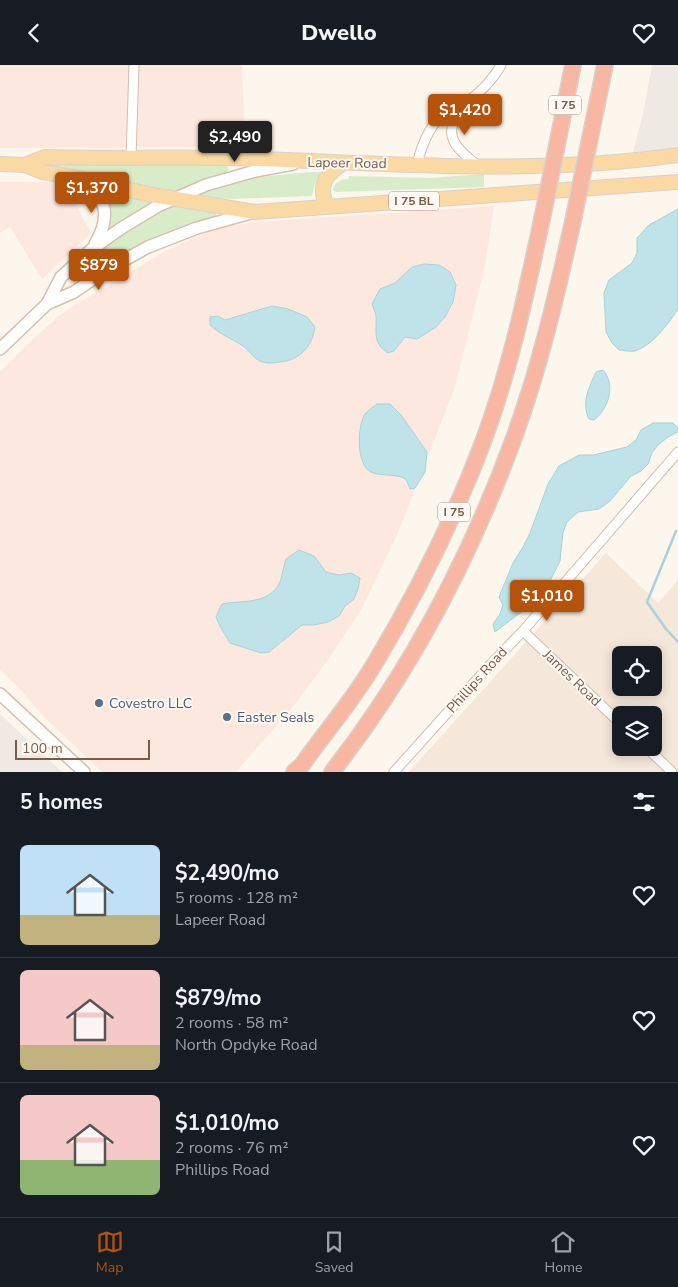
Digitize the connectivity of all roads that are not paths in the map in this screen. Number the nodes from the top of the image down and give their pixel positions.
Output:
1 (134, 65) edge
2 (501, 65) edge
3 (573, 65) edge
4 (605, 65) edge
5 (465, 103) junction
6 (678, 155) edge
7 (131, 158) junction
8 (307, 162) junction
9 (344, 163) junction
10 (0, 164) edge
11 (417, 164) junction
12 (25, 165) junction
13 (478, 166) junction
14 (84, 179) junction
15 (678, 182) edge
16 (174, 199) junction
17 (327, 206) junction
18 (255, 211) junction
19 (92, 249) junction
20 (47, 304) junction
21 (0, 349) edge
22 (678, 452) edge
23 (523, 631) junction
24 (0, 694) edge
25 (612, 715) edge
26 (655, 756) edge
27 (84, 772) edge
28 (294, 772) edge
29 (332, 772) edge
30 (394, 772) edge
31 (672, 772) edge

1 - 7 street
2 - 5 street
3 - 28 highway, I 75, bridge
4 - 29 highway, I 75, bridge
5 - 11 street
5 - 13 street
6 - 13 main road, Lapeer Road / I 75 BL
7 - 8 main road, Lapeer Road / I 75 BL
7 - 12 main road, Lapeer Road / I 75 BL
8 - 9 main road, Lapeer Road / I 75 BL
8 - 16 main road
9 - 11 main road, Lapeer Road / I 75 BL
9 - 17 main road
10 - 12 main road, Lapeer Road / I 75 BL
11 - 13 main road, Lapeer Road / I 75 BL
12 - 14 main road, Lapeer Road / I 75 BL
14 - 16 main road, Lapeer Road / I 75 BL
14 - 19 main road
15 - 17 main road, Lapeer Road / I 75 BL
16 - 18 main road, Lapeer Road / I 75 BL
16 - 19 main road
17 - 18 main road, Lapeer Road / I 75 BL
18 - 20 main road
19 - 20 main road
20 - 21 main road
22 - 23 street, Phillips Road
23 - 25 street, James Road
23 - 30 street, Phillips Road
24 - 27 main road
26 - 31 street

